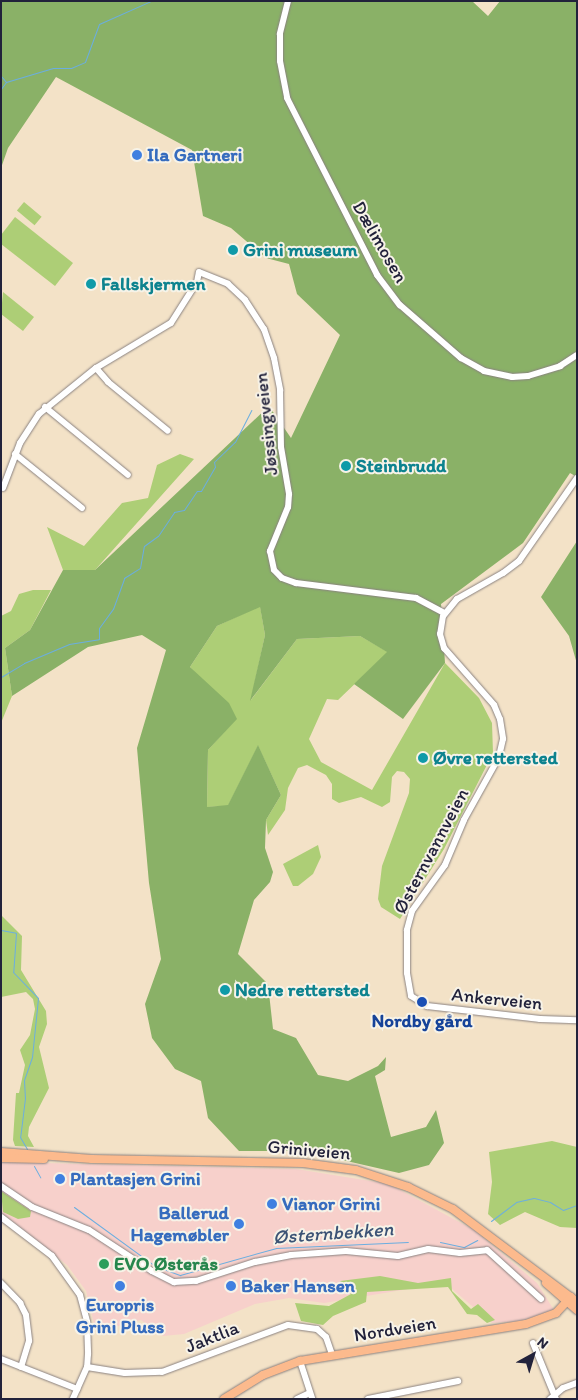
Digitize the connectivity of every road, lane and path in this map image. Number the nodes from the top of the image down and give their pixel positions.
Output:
1 (288, 1) edge
2 (577, 355) edge
3 (96, 368) junction
4 (45, 407) junction
5 (168, 431) dead end
6 (15, 454) junction
7 (128, 475) dead end
8 (577, 478) edge
9 (3, 488) dead end
10 (82, 508) dead end
11 (444, 613) junction
12 (416, 1000) joint
13 (577, 1020) edge
14 (1, 1152) edge
15 (1, 1158) edge
16 (76, 1158) junction
17 (1, 1186) edge
18 (1, 1217) edge
19 (1, 1283) edge
20 (541, 1299) dead end
21 (572, 1300) edge
22 (577, 1310) edge
23 (533, 1343) dead end
24 (332, 1354) junction
25 (1, 1359) edge
26 (300, 1361) junction
27 (21, 1367) junction
28 (87, 1367) junction
29 (458, 1381) dead end
30 (577, 1383) edge
31 (77, 1389) junction
32 (311, 1396) edge
33 (553, 1397) edge
34 (73, 1399) edge
35 (224, 1399) edge
36 (297, 1399) edge
37 (368, 1399) edge

1 - 2 street, Dælimosen
3 - 4 street, Jøssingveien
3 - 5 street
3 - 11 street, Jøssingveien
4 - 6 street, Jøssingveien
4 - 7 street
6 - 9 street, Jøssingveien
6 - 10 street
8 - 11 street
11 - 12 street, Østernvannveien
12 - 13 street, Ankerveien
14 - 16 main road, Griniveien
15 - 16 main road, Griniveien
16 - 21 main road, Griniveien
17 - 20 street
18 - 28 street
19 - 27 street
21 - 22 main road, Griniveien
21 - 24 main road, Nordveien
23 - 33 street
24 - 26 main road, Nordveien
24 - 28 street, Jaktlia
25 - 27 street
26 - 32 street
26 - 35 main road, Nordveien
27 - 31 street
28 - 31 street
29 - 37 street
30 - 33 street
31 - 34 street
32 - 36 street

